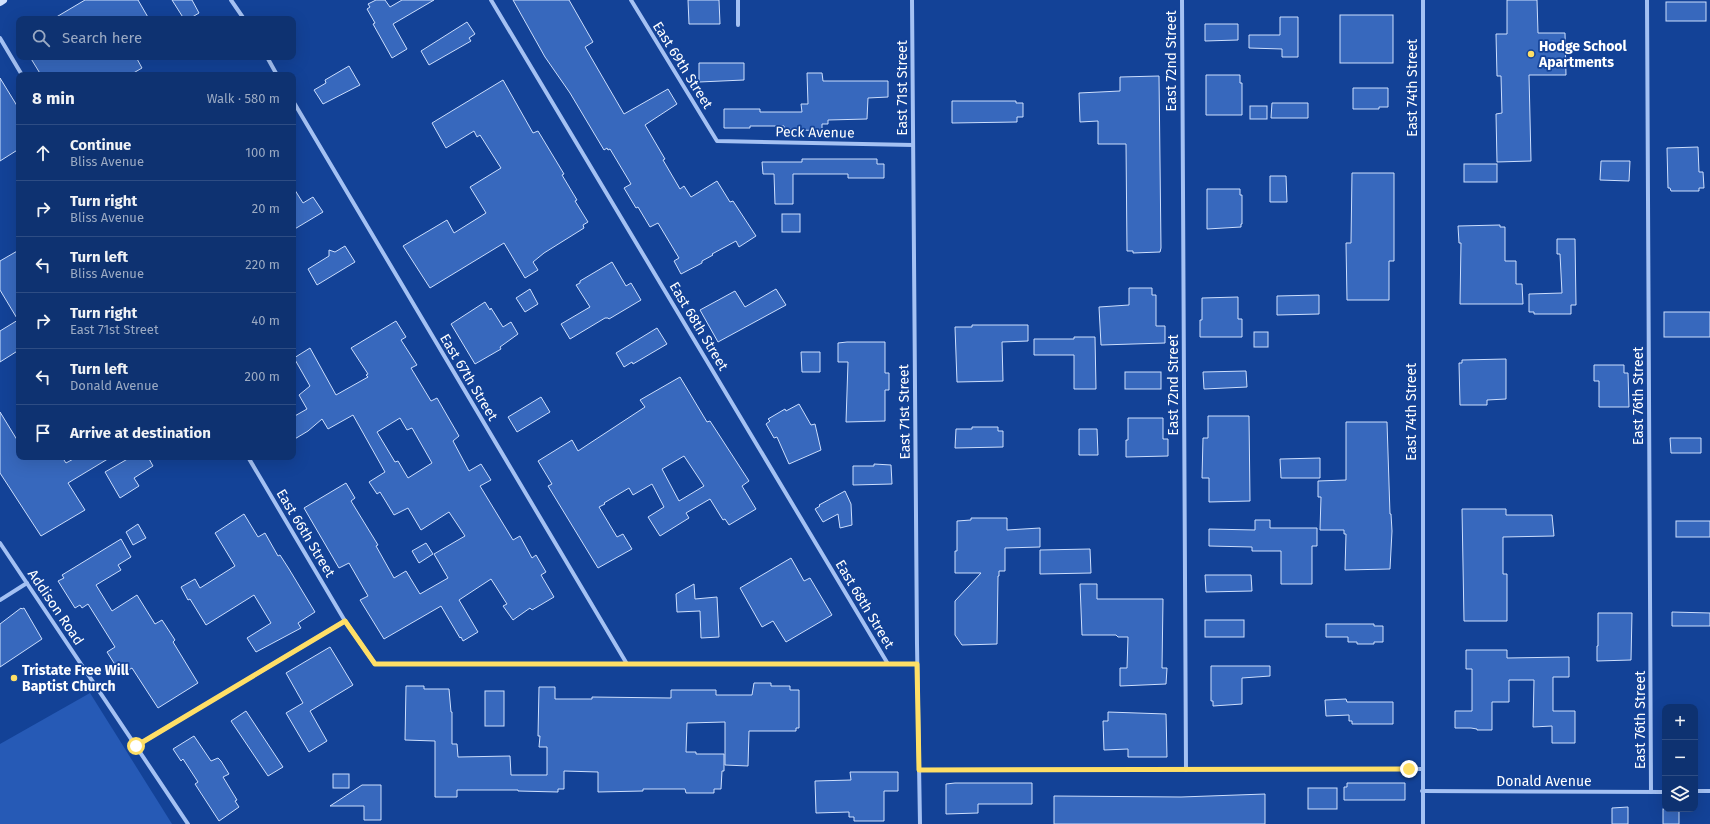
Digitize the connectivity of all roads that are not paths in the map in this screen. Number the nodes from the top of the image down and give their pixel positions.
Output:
1 (4, 0) edge
2 (231, 0) edge
3 (491, 0) edge
4 (630, 0) edge
5 (738, 0) edge
6 (912, 0) edge
7 (1182, 0) edge
8 (1423, 0) edge
9 (1647, 0) edge
10 (0, 2) edge
11 (242, 16) edge
12 (738, 24) dead end
13 (0, 38) edge
14 (269, 60) edge
15 (20, 72) edge
16 (275, 72) edge
17 (296, 106) edge
18 (717, 141) joint
19 (913, 145) junction
20 (250, 460) edge
21 (0, 543) edge
22 (27, 583) junction
23 (0, 600) edge
24 (345, 621) junction
25 (627, 664) junction
26 (888, 664) junction
27 (917, 664) junction
28 (136, 746) junction
29 (1422, 769) junction
30 (919, 770) junction
31 (1186, 770) junction
32 (1422, 791) junction
33 (1698, 791) edge
34 (1710, 791) edge
35 (1651, 792) junction
36 (1662, 792) edge
37 (188, 824) edge
38 (920, 824) edge
39 (1423, 824) edge

1 - 10 main road
2 - 11 street
3 - 26 street, East 68th Street
4 - 18 street, East 69th Street
5 - 12 street
6 - 19 street, East 71st Street
7 - 31 street, East 72nd Street
8 - 29 street, East 74th Street
9 - 35 street, East 76th Street
13 - 15 street
14 - 16 street
17 - 25 street, East 67th Street
18 - 19 street, Peck Avenue
19 - 27 street, East 71st Street
20 - 24 street, East 66th Street
21 - 22 street, Addison Road
22 - 23 street
22 - 28 street, Addison Road
24 - 25 street, East 66th Street
24 - 28 street
25 - 26 street
26 - 27 street
27 - 30 street, East 71st Street
28 - 37 street, Addison Road
29 - 31 street
29 - 32 street, East 74th Street
30 - 31 street
30 - 38 street, East 71st Street
32 - 35 street, Donald Avenue
32 - 39 street, East 74th Street
33 - 34 street
35 - 36 street, Donald Avenue

